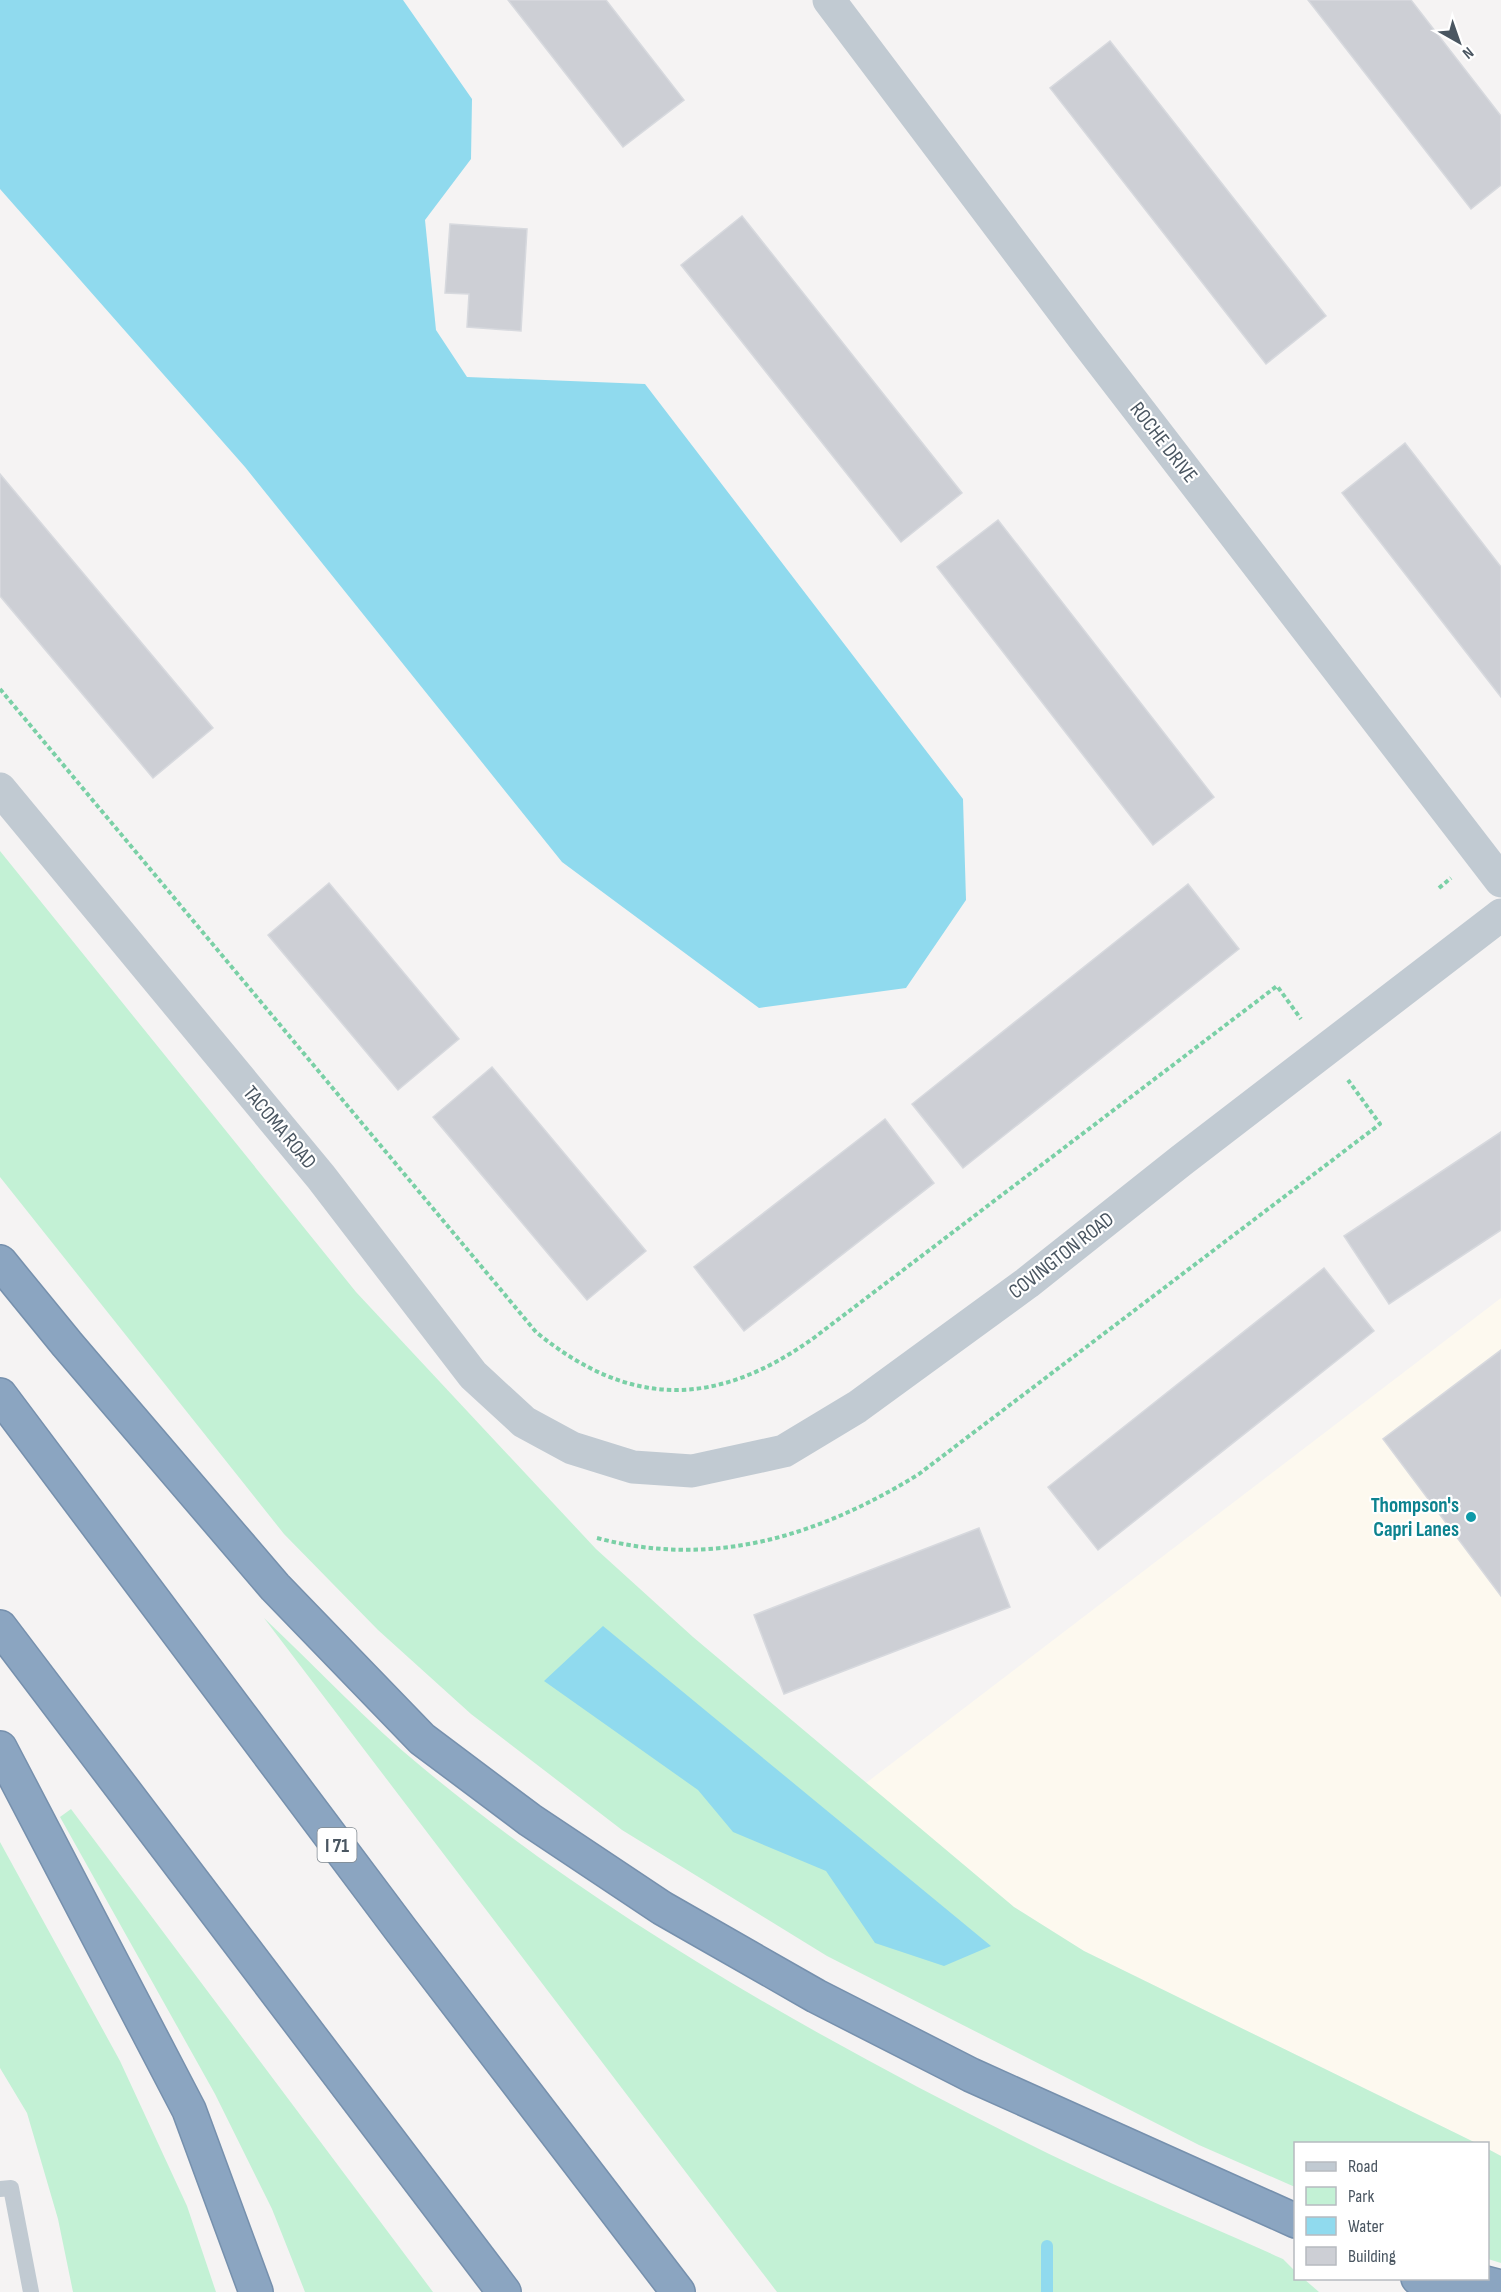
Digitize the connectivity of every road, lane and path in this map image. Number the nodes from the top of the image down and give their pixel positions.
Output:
1 (829, 0) edge
2 (0, 689) edge
3 (0, 789) edge
4 (1501, 881) edge
5 (1501, 915) edge
6 (1303, 1022) dead end
7 (1356, 1072) dead end
8 (0, 1262) edge
9 (0, 1395) edge
10 (572, 1448) joint
11 (597, 1538) dead end
12 (0, 1627) edge
13 (0, 1748) edge
14 (0, 2189) edge
15 (1294, 2220) edge
16 (1422, 2280) edge
17 (1474, 2280) edge
18 (1501, 2287) edge
19 (31, 2292) edge
20 (256, 2292) edge
21 (504, 2292) edge
22 (678, 2292) edge
23 (1445, 2292) edge

1 - 4 street, ROCHE DRIVE
2 - 6 path
3 - 10 street, TACOMA ROAD
5 - 10 street, COVINGTON ROAD
7 - 11 path
8 - 15 highway
9 - 22 highway, I 71
12 - 21 highway
13 - 20 highway
14 - 19 lane
16 - 23 highway
17 - 18 highway

